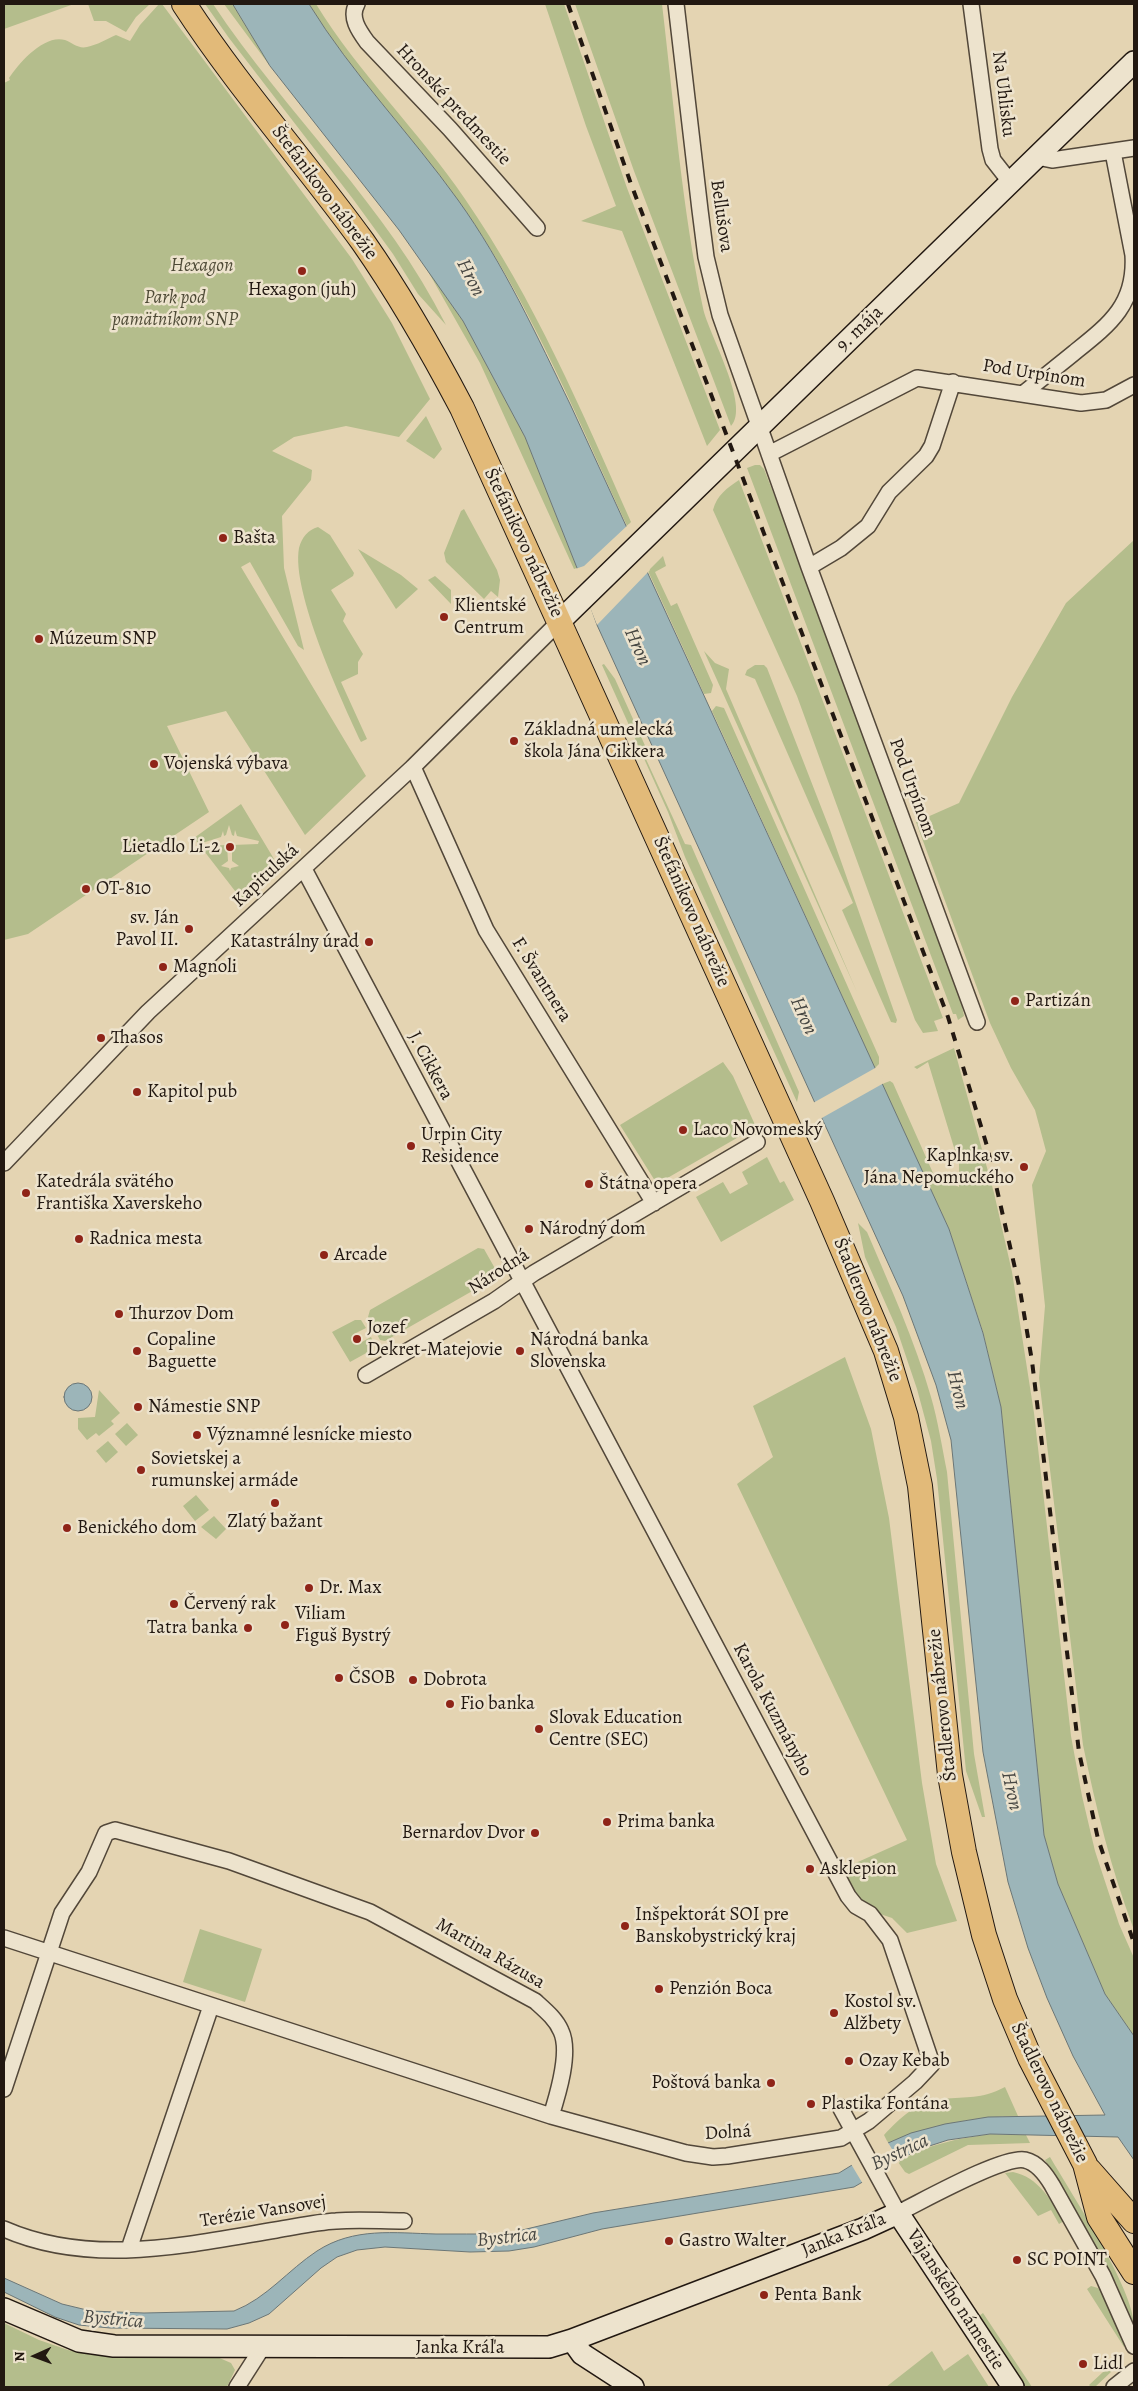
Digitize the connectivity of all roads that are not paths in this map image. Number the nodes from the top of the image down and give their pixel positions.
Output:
1 (184, 4) edge
2 (357, 4) edge
3 (676, 4) edge
4 (971, 4) edge
5 (1134, 62) edge
6 (1134, 148) edge
7 (1113, 152) junction
8 (1037, 157) junction
9 (1011, 183) junction
10 (537, 228) dead end
11 (953, 382) junction
12 (1134, 386) edge
13 (1024, 393) junction
14 (758, 426) junction
15 (769, 454) junction
16 (809, 568) junction
17 (559, 622) junction
18 (413, 767) junction
19 (304, 869) junction
20 (978, 1022) dead end
21 (788, 1127) joint
22 (758, 1142) dead end
23 (4, 1163) edge
24 (654, 1203) junction
25 (521, 1282) junction
26 (366, 1375) dead end
27 (4, 1938) edge
28 (49, 1953) junction
29 (211, 2006) junction
30 (4, 2089) edge
31 (840, 2107) dead end
32 (551, 2116) junction
33 (853, 2131) junction
34 (1085, 2164) junction
35 (898, 2213) junction
36 (1134, 2220) edge
37 (404, 2221) dead end
38 (4, 2229) edge
39 (129, 2249) junction
40 (1134, 2272) edge
41 (4, 2309) edge
42 (572, 2340) junction
43 (1134, 2346) edge
44 (262, 2348) junction
45 (1134, 2371) edge
46 (237, 2387) edge
47 (633, 2387) edge
48 (1013, 2387) edge
49 (1114, 2387) edge

1 - 17 main road, Štefánikovo nábrežie
2 - 10 street, Hronské predmestie
3 - 14 street, Bellušova
4 - 9 street, Na Uhlisku
5 - 8 street, 9. mája
6 - 7 street
7 - 8 street
7 - 13 street
8 - 9 street, 9. mája
9 - 14 street, 9. mája
11 - 13 street, Pod Urpínom
11 - 15 street, Pod Urpínom
11 - 16 street, Pod Urpínom
12 - 13 street, Pod Urpínom
14 - 15 street, Pod Urpínom
14 - 17 street, 9. mája
15 - 16 street, Pod Urpínom
16 - 20 street, Pod Urpínom
17 - 18 street, Kapitulská
17 - 21 main road, Štefánikovo nábrežie
18 - 19 street, Kapitulská
18 - 24 street, F. Švantnera
19 - 23 street, Kapitulská
19 - 25 street, J. Cikkera
21 - 34 main road, Štadlerovo nábrežie
22 - 24 street, Národná
24 - 25 street, Národná
25 - 26 street, Národná
25 - 33 street, Karola Kuzmányho
27 - 28 street
28 - 29 street
28 - 30 street, Martina Rázusa
28 - 32 street, Martina Rázusa
29 - 32 street
29 - 39 street
31 - 33 street
32 - 33 street, Dolná
33 - 35 street, Vajanského námestie
34 - 36 main road
34 - 40 main road, Štadlerovo nábrežie
35 - 42 street, Janka Kráľa
35 - 43 street, Vajanského námestie
35 - 48 street, Vajanského námestie
37 - 39 street, Terézie Vansovej
38 - 39 street, Terézie Vansovej
41 - 44 street, Janka Kráľa
42 - 44 street, Janka Kráľa
42 - 47 street
44 - 46 street
45 - 49 street

